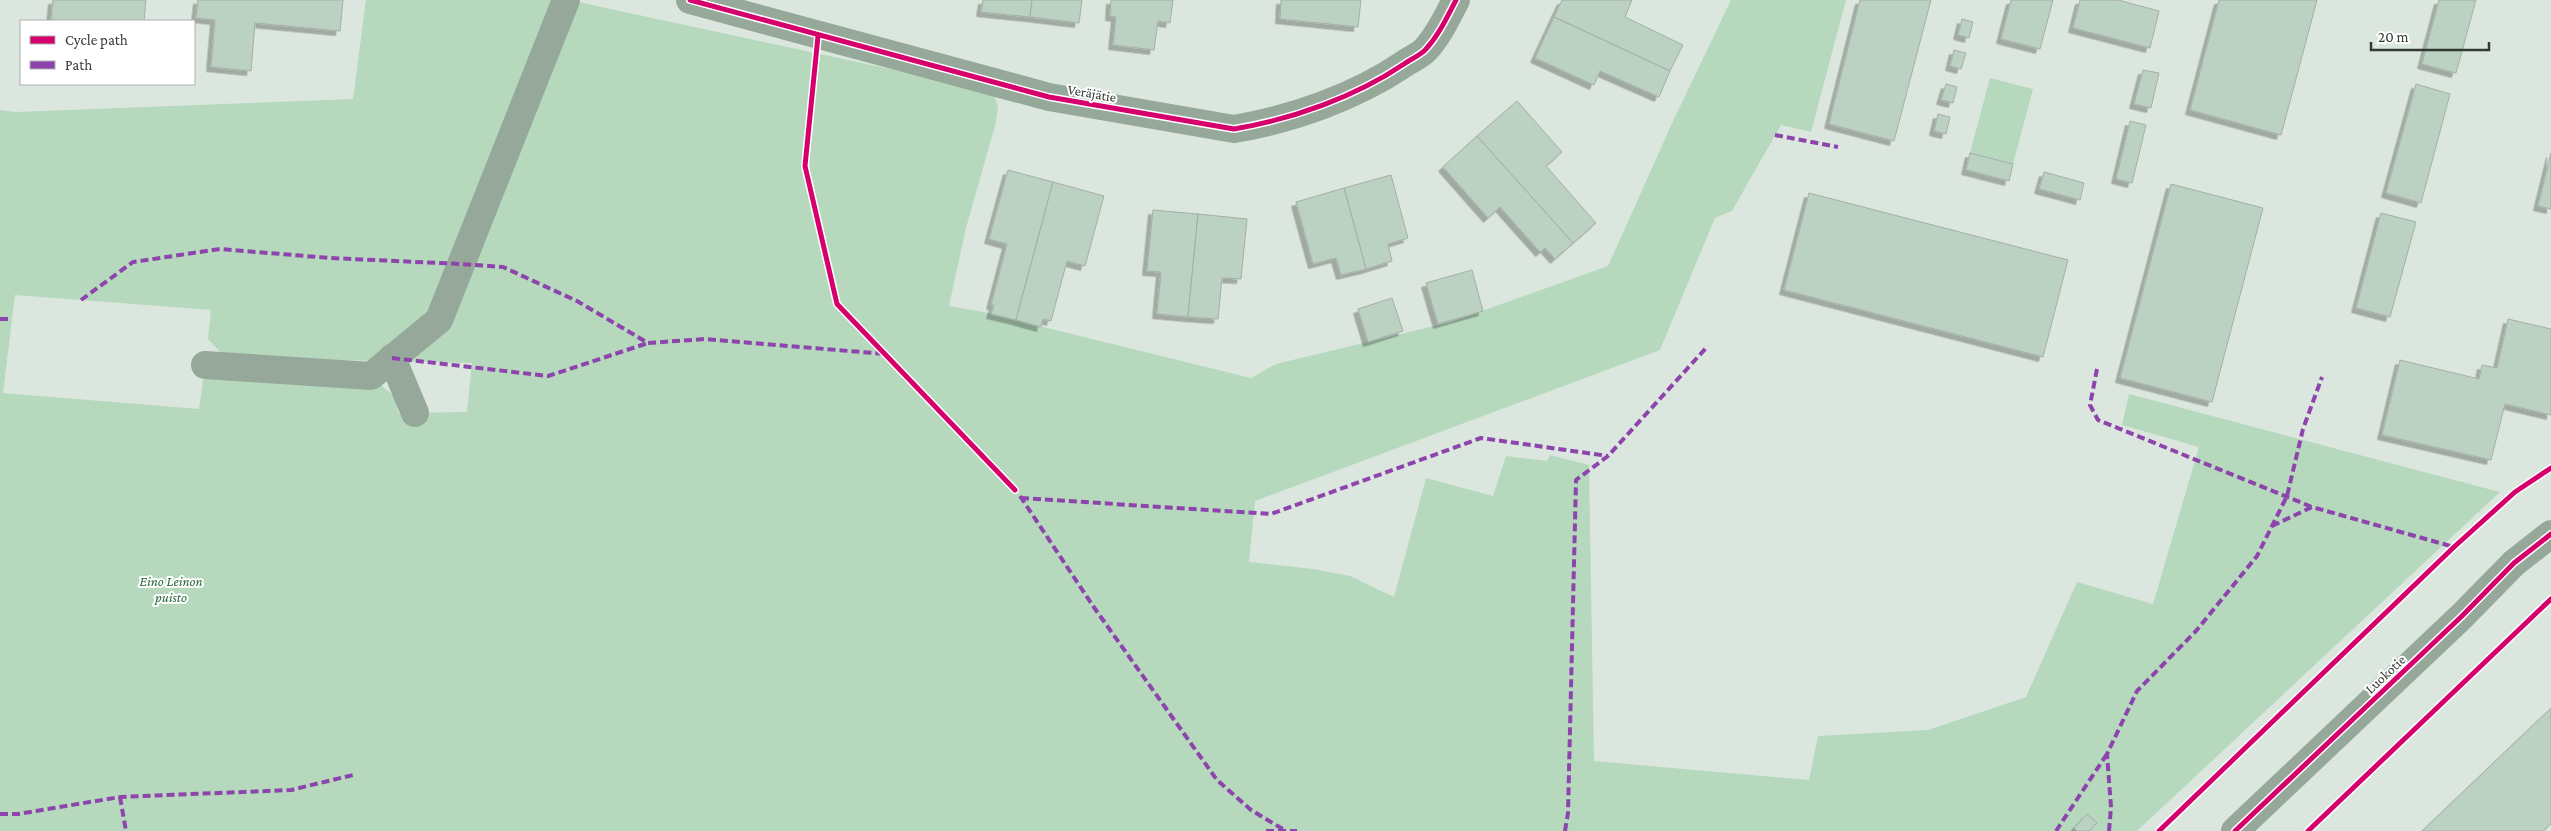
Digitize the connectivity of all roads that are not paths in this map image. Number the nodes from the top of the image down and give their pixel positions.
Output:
1 (566, 0) edge
2 (690, 0) edge
3 (1456, 0) edge
4 (392, 358) junction
5 (205, 366) dead end
6 (415, 413) dead end
7 (2551, 534) edge
8 (2235, 831) edge

1 - 4 street
2 - 3 street, Veräjätie
4 - 5 street
4 - 6 street
7 - 8 street, Luokotie

